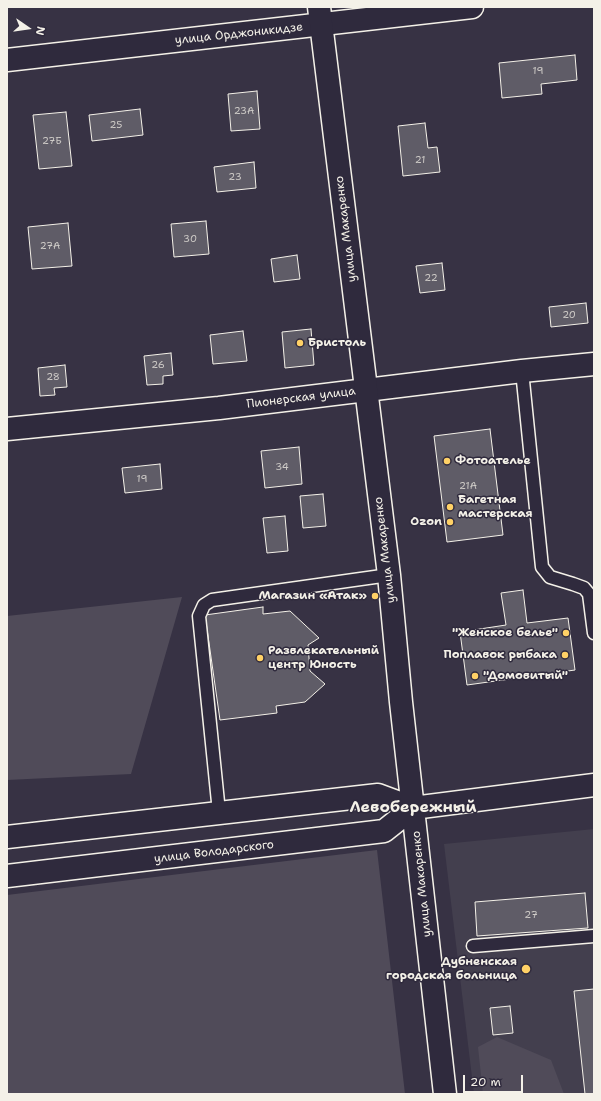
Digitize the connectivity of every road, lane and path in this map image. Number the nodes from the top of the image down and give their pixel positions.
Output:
1 (472, 7) edge
2 (320, 16) edge
3 (7, 60) edge
4 (594, 364) edge
5 (522, 371) junction
6 (366, 390) junction
7 (7, 429) edge
8 (389, 576) junction
9 (594, 633) edge
10 (594, 785) edge
11 (413, 808) junction
12 (219, 812) junction
13 (7, 837) edge
14 (7, 876) edge
15 (594, 936) edge
16 (473, 946) dead end
17 (445, 1094) edge

1 - 2 main road, улица Орджоникидзе
2 - 3 main road, улица Орджоникидзе
2 - 6 main road, улица Макаренко
4 - 5 main road, Пионерская улица
5 - 6 main road, Пионерская улица
5 - 9 lane
6 - 7 main road, Пионерская улица
6 - 8 main road, улица Макаренко
8 - 11 main road, улица Макаренко
8 - 12 lane
10 - 11 main road
11 - 12 main road
11 - 14 main road, улица Володарского
11 - 17 main road, улица Макаренко
12 - 13 main road
15 - 16 lane

